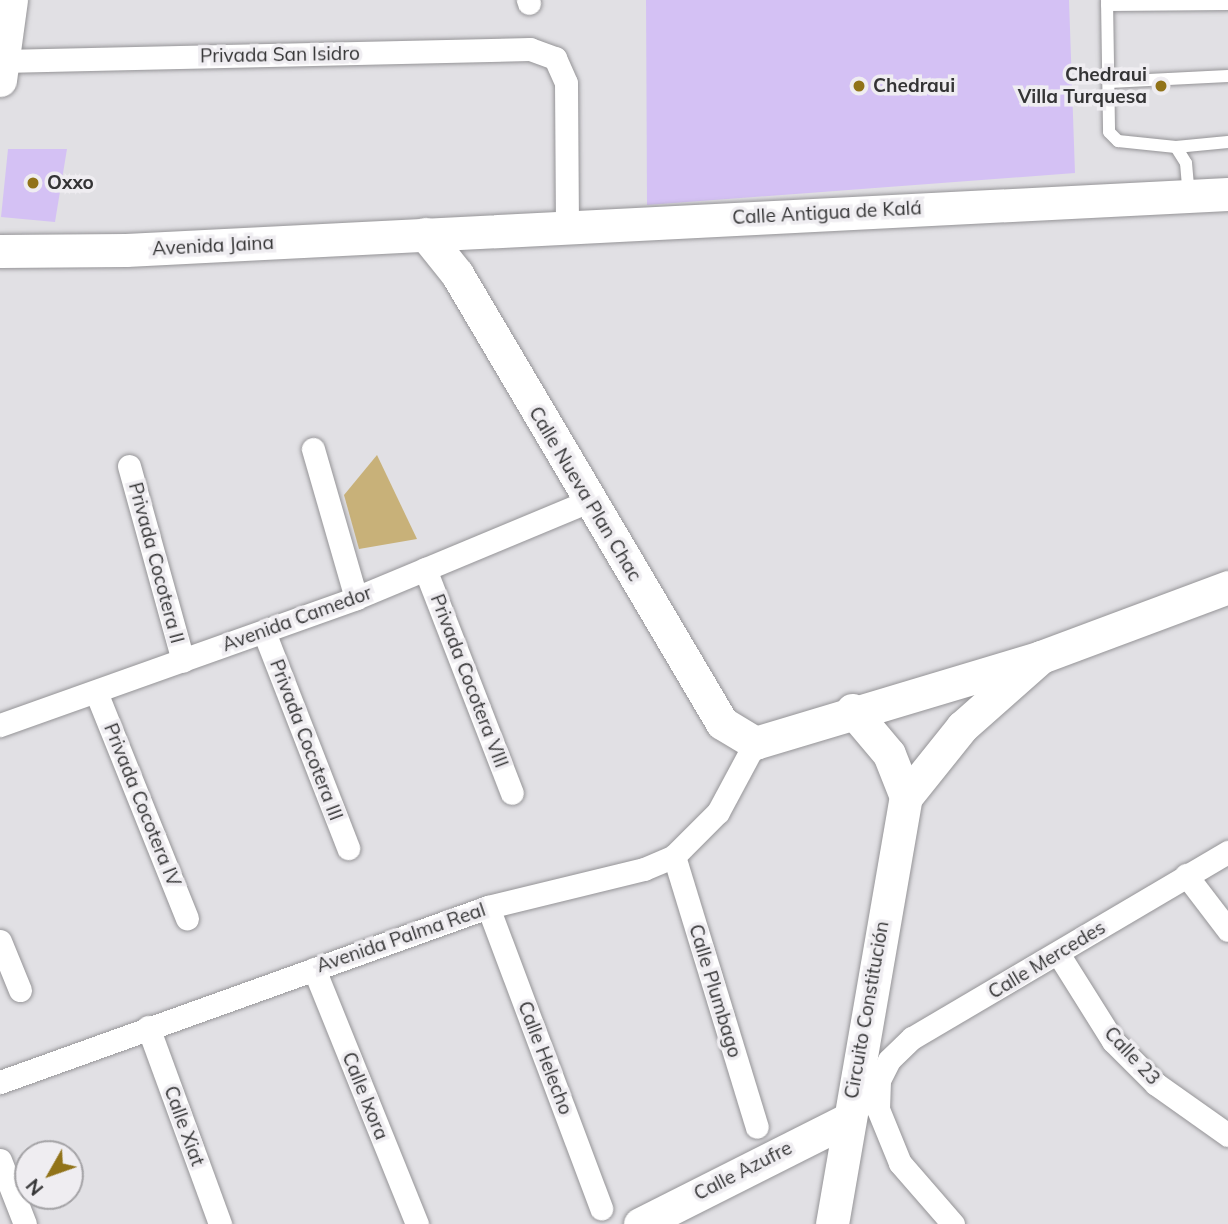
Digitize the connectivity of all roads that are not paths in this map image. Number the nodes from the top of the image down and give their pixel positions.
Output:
1 (11, 0) edge
2 (1107, 3) edge
3 (1228, 4) edge
4 (1, 71) edge
5 (1228, 76) edge
6 (1109, 82) junction
7 (1228, 142) edge
8 (1176, 147) junction
9 (1228, 194) edge
10 (1189, 196) junction
11 (567, 225) junction
12 (425, 234) junction
13 (0, 251) edge
14 (313, 449) dead end
15 (129, 466) dead end
16 (589, 501) junction
17 (425, 569) junction
18 (1228, 587) edge
19 (356, 598) junction
20 (264, 632) junction
21 (1041, 657) junction
22 (183, 661) junction
23 (96, 692) junction
24 (852, 710) junction
25 (0, 725) edge
26 (755, 743) junction
27 (512, 793) dead end
28 (906, 797) junction
29 (348, 848) dead end
30 (1228, 852) edge
31 (674, 856) junction
32 (1186, 875) junction
33 (488, 907) junction
34 (187, 918) dead end
35 (1228, 930) edge
36 (0, 941) edge
37 (1059, 955) junction
38 (314, 969) junction
39 (20, 990) dead end
40 (148, 1027) junction
41 (0, 1083) edge
42 (847, 1120) junction
43 (757, 1127) dead end
44 (1228, 1135) edge
45 (0, 1160) edge
46 (601, 1208) dead end
47 (25, 1224) edge
48 (220, 1224) edge
49 (417, 1224) edge
50 (640, 1224) edge
51 (832, 1224) edge
52 (953, 1224) edge

1 - 4 main road
2 - 3 lane
2 - 6 lane
4 - 11 street, Privada San Isidro
5 - 6 lane
6 - 8 lane
7 - 8 lane
8 - 10 lane
9 - 10 main road, Calle Antigua de Kalá
10 - 11 main road, Calle Antigua de Kalá
11 - 12 main road, Calle Antigua de Kalá
12 - 13 main road, Avenida Jaina
12 - 16 main road, Calle Nueva Plan Chac
14 - 19 street
15 - 22 street, Privada Cocotera II
16 - 17 street, Avenida Camedor
16 - 26 main road, Calle Nueva Plan Chac
17 - 19 street, Avenida Camedor
17 - 27 street, Privada Cocotera VIII
18 - 21 main road, Circuito Constitución
19 - 20 street, Avenida Camedor
20 - 22 street, Avenida Camedor
20 - 29 street, Privada Cocotera III
21 - 24 main road, Circuito Constitución
21 - 28 main road, Circuito Constitución
22 - 23 street, Avenida Camedor
23 - 25 street, Avenida Camedor
23 - 34 street, Privada Cocotera IV
24 - 26 main road, Circuito Constitución
24 - 28 main road
26 - 31 street, Avenida Palma Real
28 - 42 main road, Circuito Constitución
30 - 32 street, Calle Mercedes
31 - 33 street, Avenida Palma Real
31 - 43 street, Calle Plumbago
32 - 35 street
32 - 37 street, Calle Mercedes
33 - 38 street, Avenida Palma Real
33 - 46 street, Calle Helecho
36 - 39 street
37 - 44 street, Calle 23
37 - 52 street, Calle Mercedes
38 - 40 street, Avenida Palma Real
38 - 49 street, Calle Ixora
40 - 41 street, Avenida Palma Real
40 - 48 street, Calle Xiat
42 - 50 main road, Calle Azufre
42 - 51 main road, Circuito Constitución
45 - 47 street

